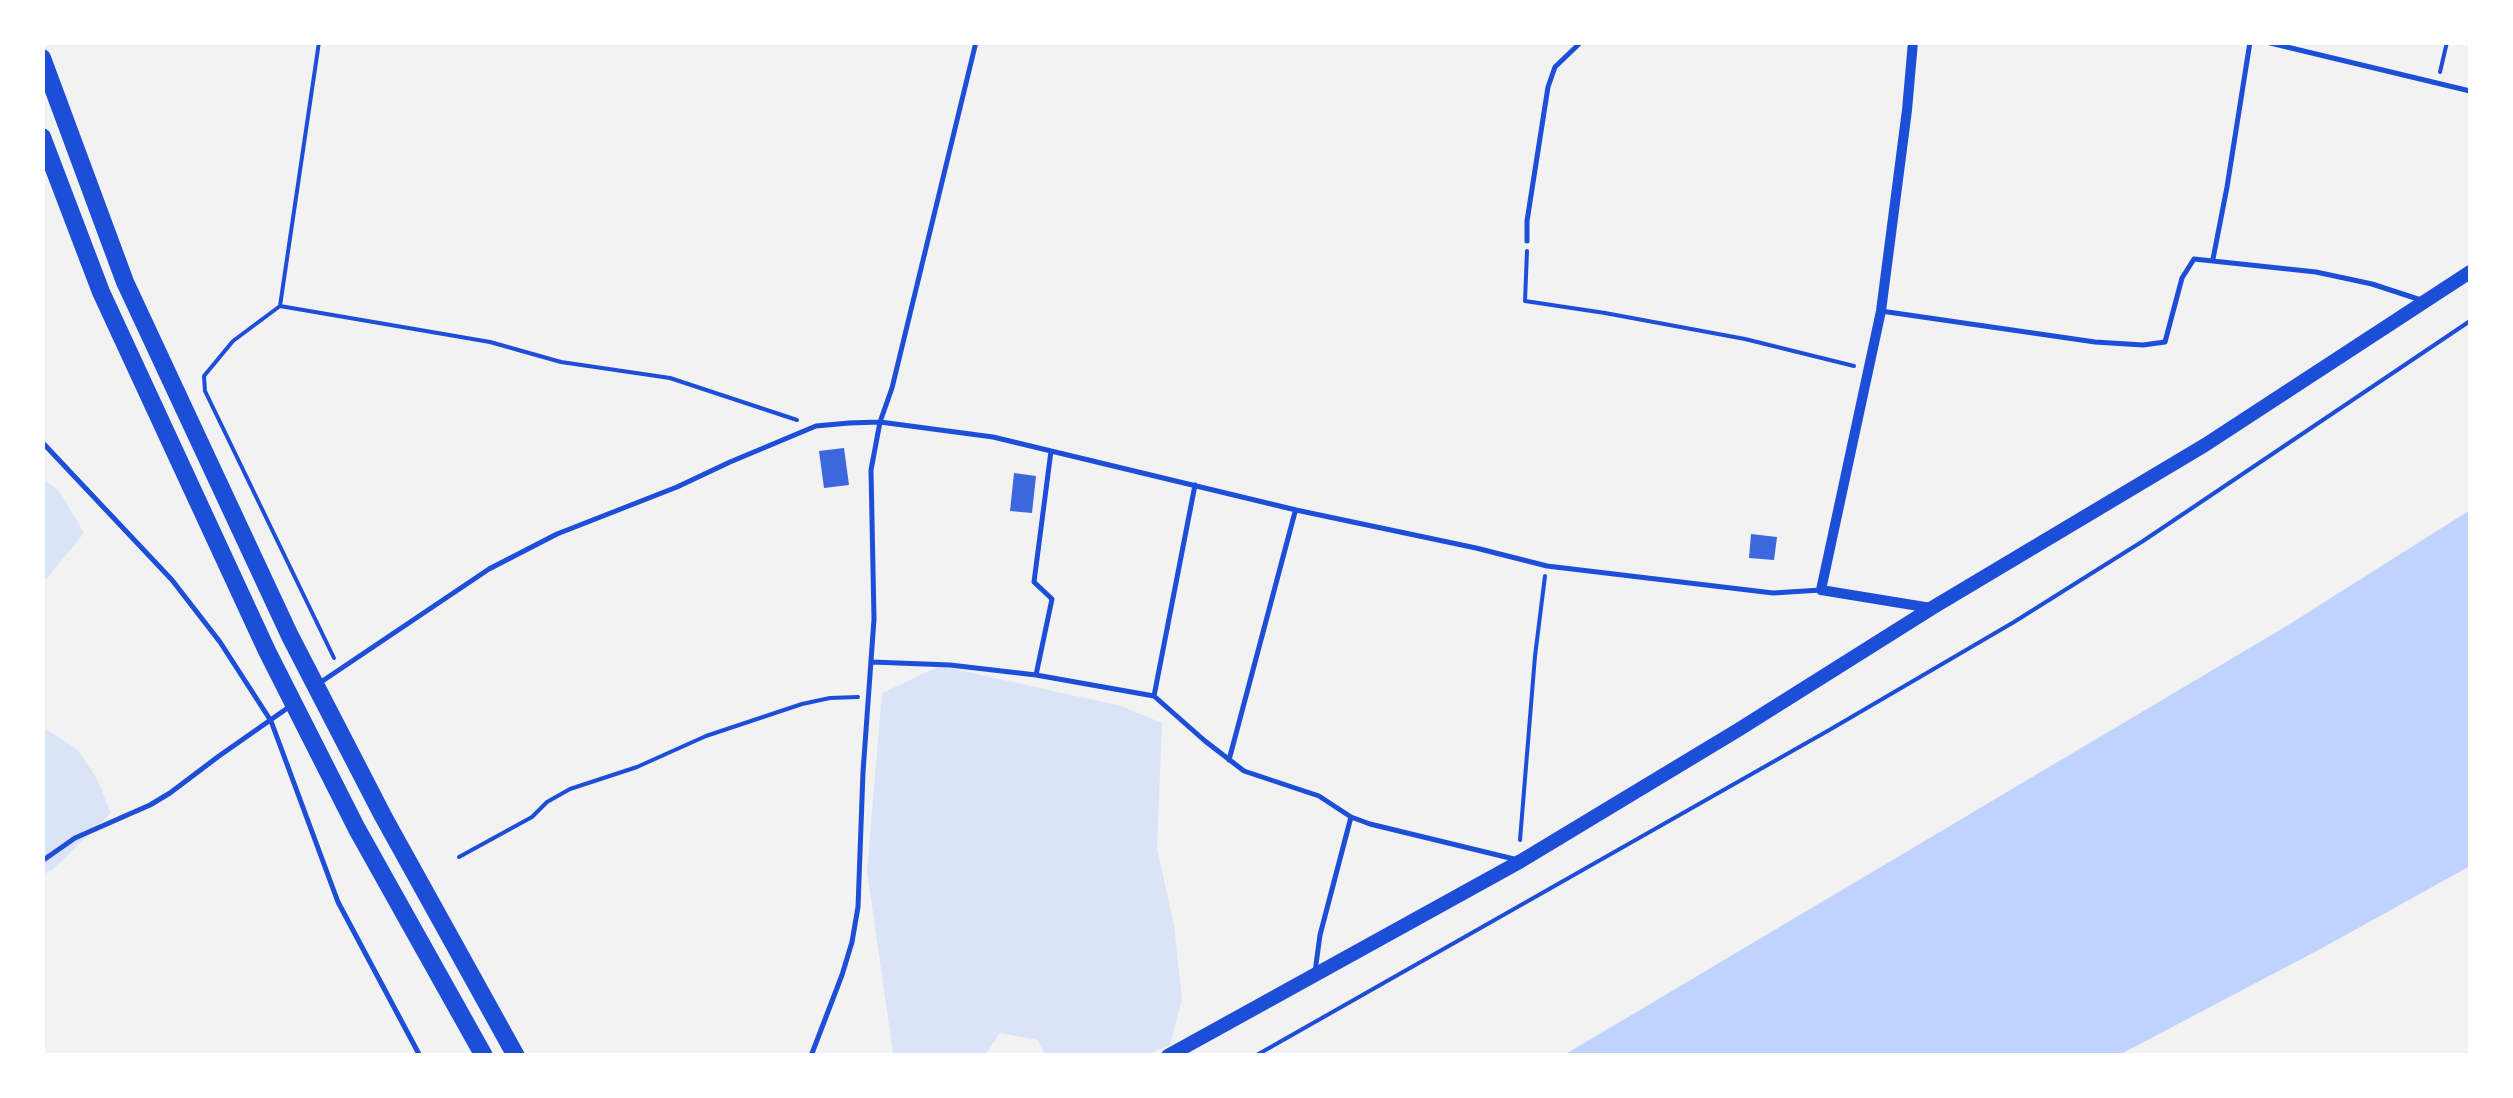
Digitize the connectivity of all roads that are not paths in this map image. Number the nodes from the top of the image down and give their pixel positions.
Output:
1 (976, 42) edge
2 (1581, 42) edge
3 (1913, 42) edge
4 (2250, 42) edge
5 (2266, 42) edge
6 (42, 58) edge
7 (2470, 91) edge
8 (42, 138) edge
9 (1527, 242) road end
10 (2212, 259) junction
11 (2470, 272) edge
12 (2427, 302) junction
13 (1882, 312) junction
14 (880, 422) junction
15 (42, 442) edge
16 (1051, 451) junction
17 (1195, 485) junction
18 (1296, 510) junction
19 (1821, 590) junction
20 (1932, 608) junction
21 (872, 662) junction
22 (1036, 675) junction
23 (317, 685) junction
24 (1154, 696) junction
25 (294, 703) junction
26 (271, 721) junction
27 (1228, 760) junction
28 (1351, 816) junction
29 (1519, 860) junction
30 (42, 861) edge
31 (1314, 975) junction
32 (420, 1056) edge
33 (484, 1056) edge
34 (516, 1056) edge
35 (811, 1056) edge
36 (1168, 1056) edge

1 - 14 lane
2 - 9 lane
3 - 13 street
4 - 10 lane
5 - 7 lane
6 - 23 highway
8 - 25 highway
10 - 12 lane
10 - 13 lane
11 - 12 street
12 - 20 street
13 - 19 street
14 - 16 lane
14 - 21 lane
14 - 23 lane
15 - 26 lane
16 - 17 lane
16 - 22 lane
17 - 18 lane
17 - 24 lane
18 - 19 lane
18 - 27 lane
19 - 20 street
20 - 29 street
21 - 22 lane
21 - 35 lane
22 - 24 lane
23 - 25 lane
23 - 34 highway
24 - 27 lane
25 - 26 lane
25 - 33 highway
26 - 30 lane
26 - 32 lane
27 - 28 lane
28 - 29 lane
28 - 31 lane
29 - 31 street
31 - 36 street

